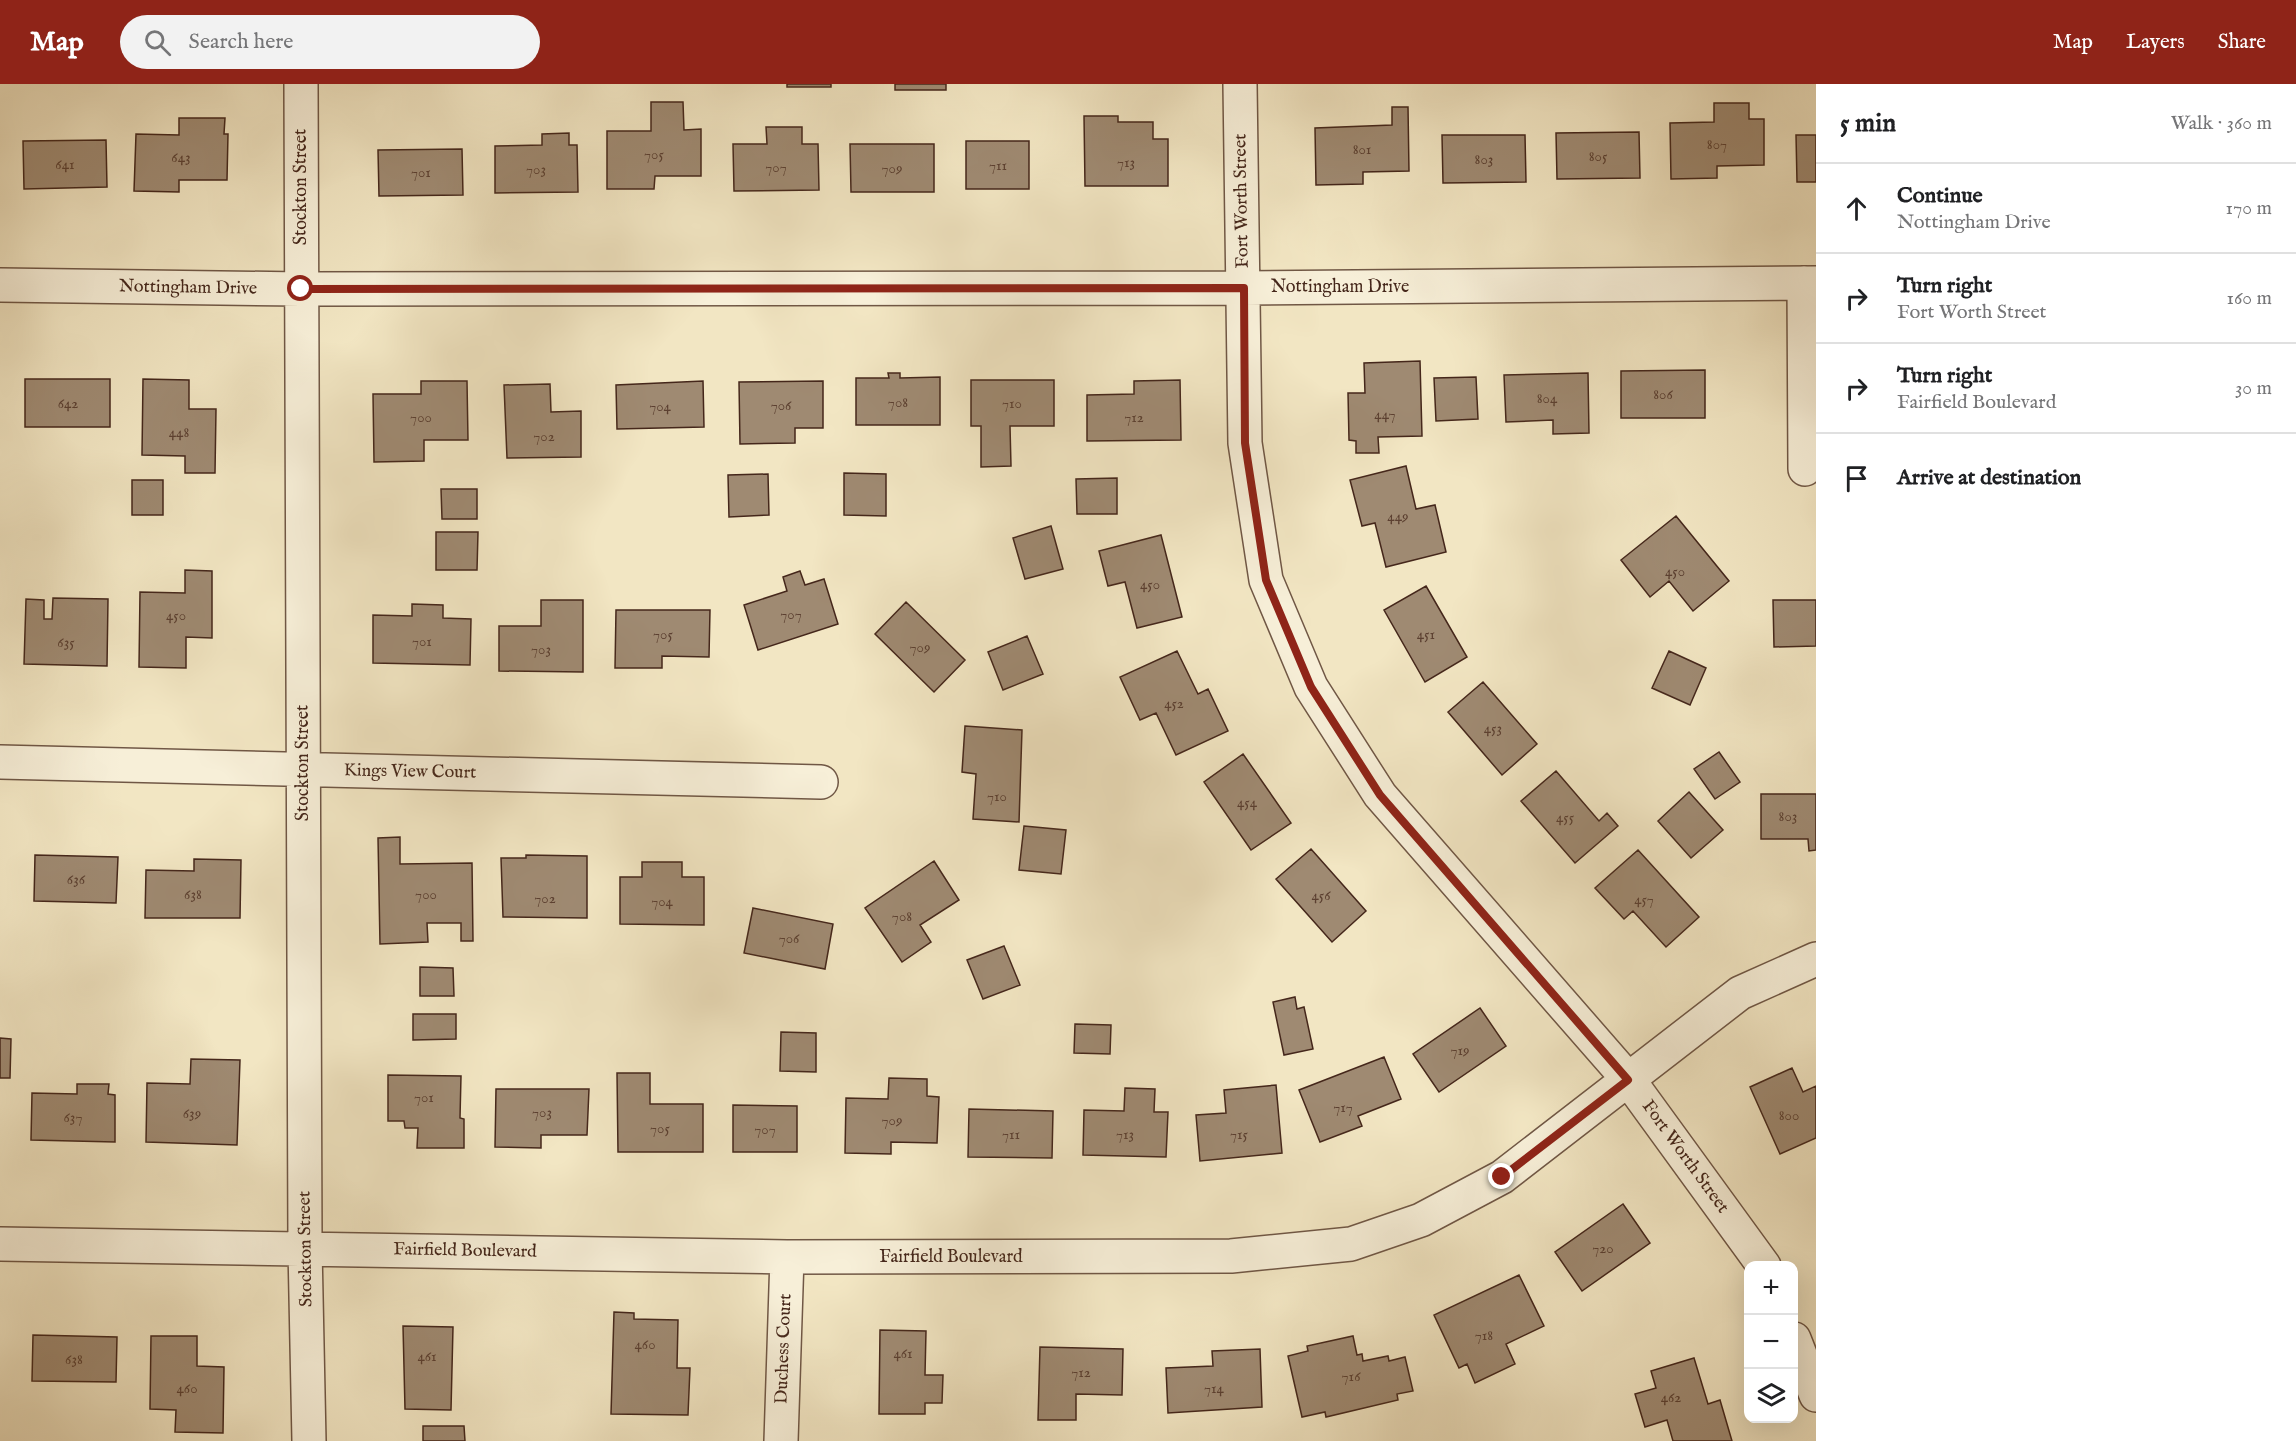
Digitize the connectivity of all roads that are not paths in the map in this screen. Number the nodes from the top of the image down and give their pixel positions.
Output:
1 (301, 84) edge
2 (1240, 84) edge
3 (1810, 283) edge
4 (0, 285) edge
5 (1244, 288) junction
6 (301, 289) junction
7 (1805, 469) dead end
8 (0, 762) edge
9 (304, 769) junction
10 (821, 782) dead end
11 (1816, 959) edge
12 (1628, 1080) junction
13 (0, 1244) edge
14 (305, 1248) junction
15 (787, 1257) junction
16 (1760, 1261) edge
17 (1798, 1349) edge
18 (1816, 1395) edge
19 (309, 1441) edge
20 (781, 1441) edge

1 - 6 street, Stockton Street
2 - 5 street, Fort Worth Street
3 - 5 street, Nottingham Drive
3 - 7 street
4 - 6 street, Nottingham Drive
5 - 6 street, Nottingham Drive
5 - 12 street, Fort Worth Street
6 - 9 street, Stockton Street
8 - 9 street, Kings View Court
9 - 10 street, Kings View Court
9 - 14 street, Stockton Street
11 - 12 street, Fairfield Boulevard
12 - 15 street, Fairfield Boulevard
12 - 16 street, Fort Worth Street
13 - 14 street, Fairfield Boulevard
14 - 15 street, Fairfield Boulevard
14 - 19 street, Stockton Street
15 - 20 street, Duchess Court
17 - 18 street

